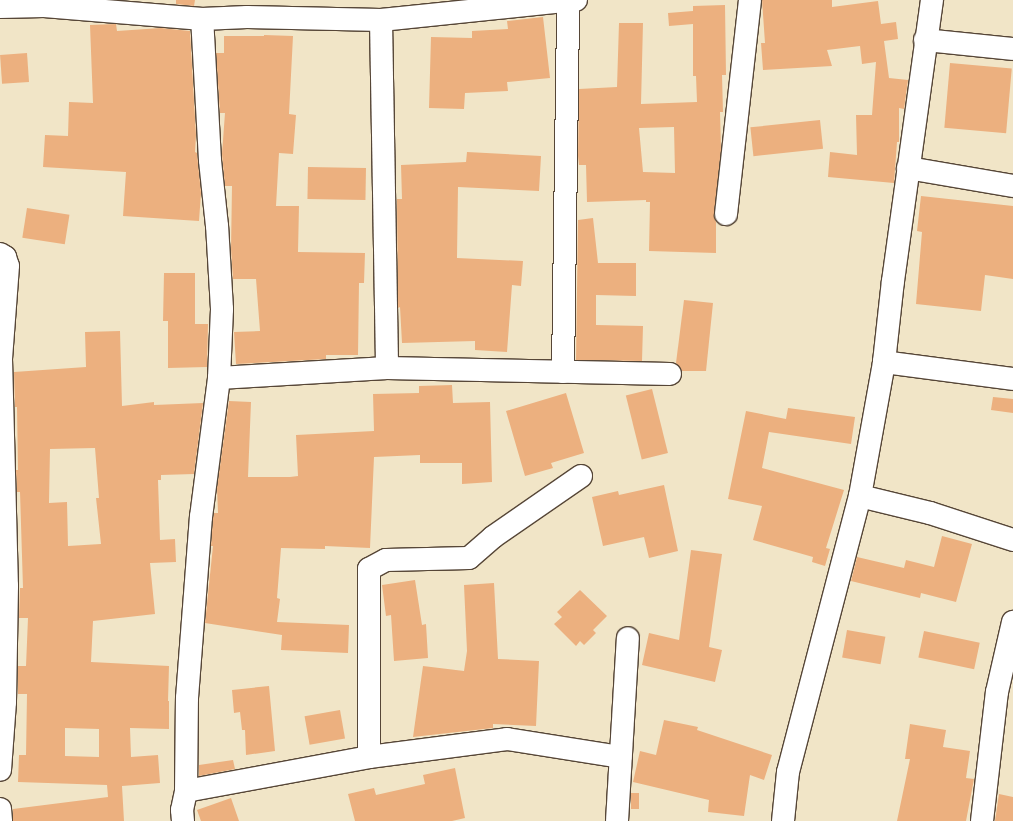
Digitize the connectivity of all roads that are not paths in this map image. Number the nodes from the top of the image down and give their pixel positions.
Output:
1 (572, 0) edge
2 (750, 0) edge
3 (932, 0) edge
4 (0, 7) edge
5 (202, 19) junction
6 (381, 20) junction
7 (925, 40) junction
8 (1013, 48) edge
9 (908, 168) junction
10 (1013, 186) edge
11 (726, 214) dead end
12 (0, 254) edge
13 (884, 362) junction
14 (387, 368) junction
15 (563, 372) junction
16 (670, 374) dead end
17 (219, 378) junction
18 (1013, 379) edge
19 (581, 476) dead end
20 (860, 496) junction
21 (1013, 540) edge
22 (1013, 622) edge
23 (628, 638) dead end
24 (369, 757) junction
25 (621, 757) junction
26 (0, 770) edge
27 (186, 791) junction
28 (0, 809) edge
29 (1, 821) edge
30 (183, 821) edge
31 (617, 821) edge
32 (783, 821) edge
33 (982, 821) edge

1 - 6 street
1 - 15 street
2 - 11 street
3 - 7 street
4 - 5 street
5 - 6 street
5 - 17 street
6 - 14 street
7 - 8 street
7 - 9 street
9 - 10 street
9 - 13 street
12 - 26 street
13 - 18 street
13 - 20 street
14 - 15 street
14 - 17 street
15 - 16 street
17 - 27 street
19 - 24 street
20 - 21 street
20 - 32 street
22 - 33 street
23 - 25 street
24 - 25 street
24 - 27 street
25 - 31 street
27 - 30 street
28 - 29 street

